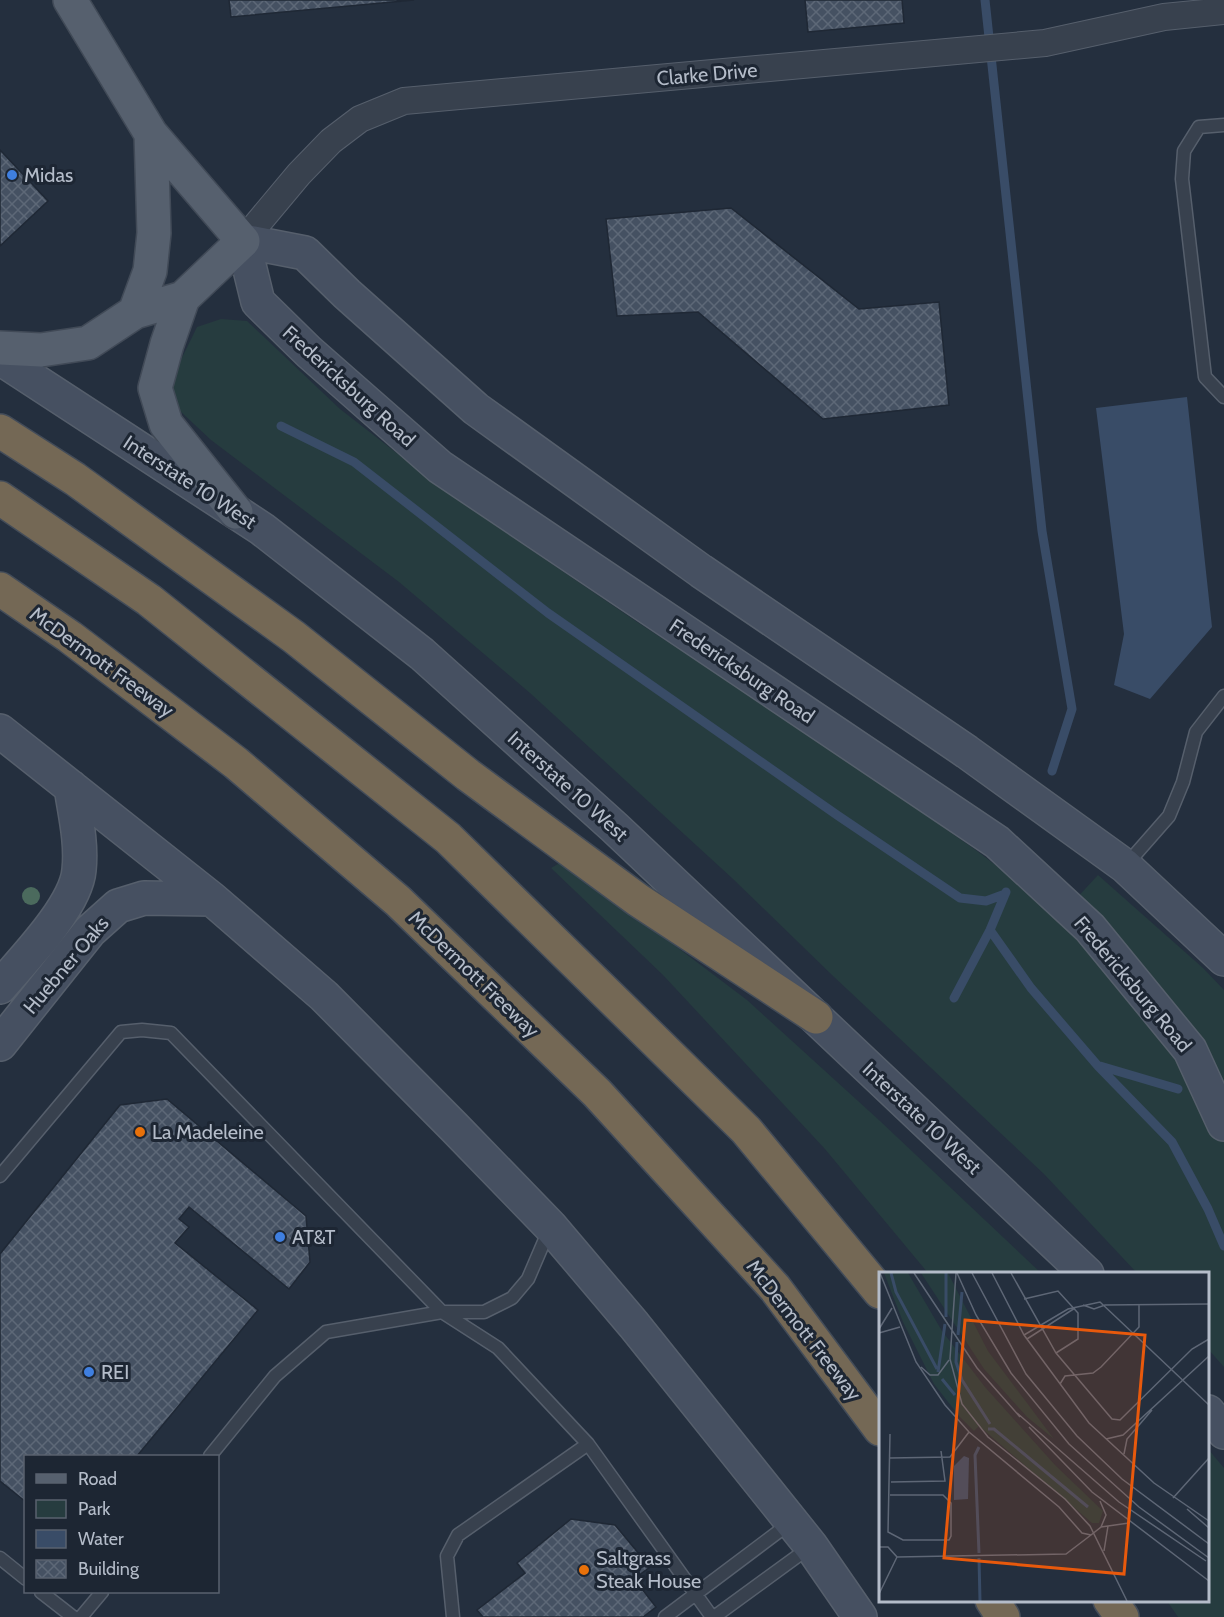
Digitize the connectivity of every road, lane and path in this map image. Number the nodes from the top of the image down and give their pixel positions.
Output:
1 (70, 0) edge
2 (1224, 11) edge
3 (1224, 124) edge
4 (151, 134) junction
5 (243, 241) junction
6 (183, 298) junction
7 (135, 312) junction
8 (0, 348) edge
9 (0, 358) edge
10 (1224, 397) edge
11 (0, 431) edge
12 (0, 498) edge
13 (236, 512) junction
14 (0, 589) edge
15 (1224, 696) edge
16 (0, 731) edge
17 (71, 787) junction
18 (1125, 866) junction
19 (212, 899) junction
20 (1224, 959) edge
21 (0, 987) edge
22 (816, 1017) junction
23 (0, 1044) edge
24 (1224, 1124) edge
25 (0, 1176) edge
26 (550, 1226) junction
27 (1085, 1272) edge
28 (879, 1291) edge
29 (442, 1311) junction
30 (1209, 1413) edge
31 (879, 1428) edge
32 (1224, 1432) edge
33 (588, 1444) junction
34 (211, 1455) edge
35 (801, 1534) junction
36 (0, 1558) edge
37 (24, 1577) edge
38 (42, 1593) edge
39 (101, 1593) edge
40 (696, 1594) junction
41 (993, 1602) edge
42 (1111, 1602) edge
43 (73, 1617) edge
44 (81, 1617) edge
45 (453, 1617) edge
46 (665, 1617) edge
47 (713, 1617) edge
48 (860, 1617) edge
49 (1003, 1617) edge
50 (1122, 1617) edge

1 - 4 main road, Fredericksburg Road
2 - 5 street, Clarke Drive
3 - 10 lane
4 - 5 main road, Fredericksburg Road
4 - 7 main road
5 - 6 main road
5 - 18 main road
5 - 24 main road, Fredericksburg Road
6 - 7 main road
6 - 13 main road
7 - 8 main road
9 - 13 main road, Interstate 10 West
11 - 22 highway
12 - 28 highway
13 - 22 main road, Interstate 10 West
14 - 31 highway, McDermott Freeway
15 - 18 lane
16 - 17 main road
17 - 19 main road
17 - 21 main road, Huebner Oaks
18 - 20 main road
19 - 23 main road, Huebner Oaks
19 - 26 main road
22 - 27 main road, Interstate 10 West
25 - 29 lane
26 - 29 lane
26 - 35 main road
29 - 33 lane
29 - 34 lane
30 - 32 main road
33 - 40 lane
33 - 45 lane
35 - 40 lane
35 - 47 lane
35 - 48 main road
36 - 37 lane
38 - 43 lane
39 - 44 lane
40 - 46 lane
40 - 47 lane
41 - 49 highway
42 - 50 highway

